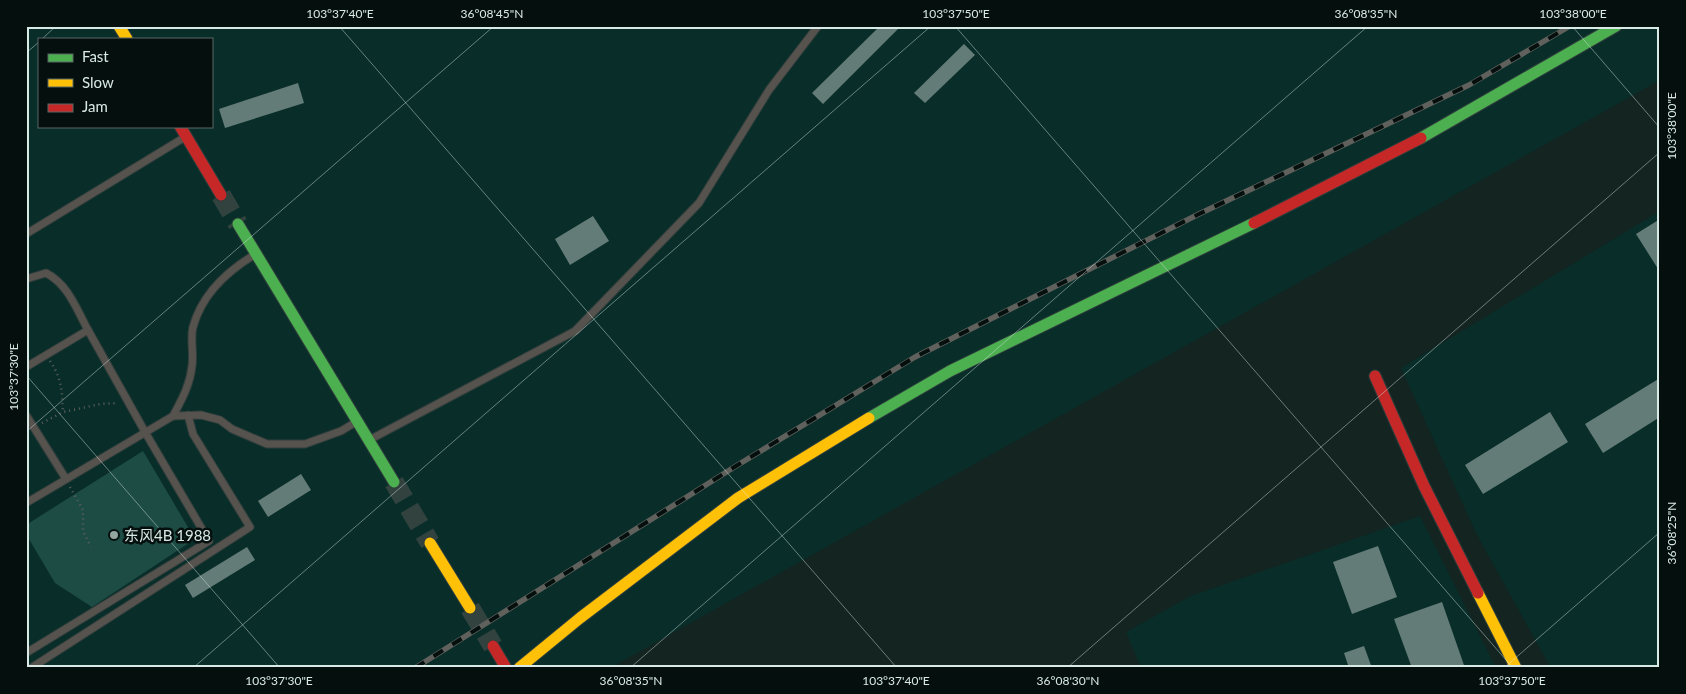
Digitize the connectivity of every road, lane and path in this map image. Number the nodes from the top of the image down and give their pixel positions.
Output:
1 (119, 26) edge
2 (818, 26) edge
3 (1616, 26) edge
4 (126, 38) edge
5 (183, 131) edge
6 (221, 195) tunnel mouth
7 (238, 224) tunnel mouth
8 (26, 234) edge
9 (256, 253) junction
10 (26, 279) edge
11 (88, 330) junction
12 (46, 355) junction
13 (26, 367) edge
14 (1375, 376) dead end
15 (128, 402) junction
16 (63, 412) junction
17 (26, 415) edge
18 (188, 415) junction
19 (173, 416) junction
20 (357, 421) junction
21 (34, 427) junction
22 (145, 432) junction
23 (369, 440) junction
24 (66, 479) junction
25 (394, 482) tunnel mouth
26 (26, 503) edge
27 (430, 543) tunnel mouth
28 (91, 547) dead end
29 (470, 608) tunnel mouth
30 (493, 646) tunnel mouth
31 (26, 653) edge
32 (31, 668) edge
33 (506, 668) edge
34 (519, 668) edge
35 (1516, 668) edge

1 - 4 street
2 - 23 lane
3 - 34 street
5 - 6 street
5 - 8 lane
7 - 9 street
9 - 19 lane
9 - 20 street
10 - 11 lane
11 - 12 lane
11 - 15 lane
12 - 13 lane
12 - 16 path
14 - 35 street
15 - 16 path
15 - 22 lane
16 - 21 path
17 - 21 lane
18 - 19 lane
18 - 20 lane
18 - 32 lane
19 - 22 lane
20 - 23 street
21 - 24 lane
22 - 24 lane
22 - 31 lane
23 - 25 street
24 - 26 lane
24 - 28 path
27 - 29 street
30 - 33 street

